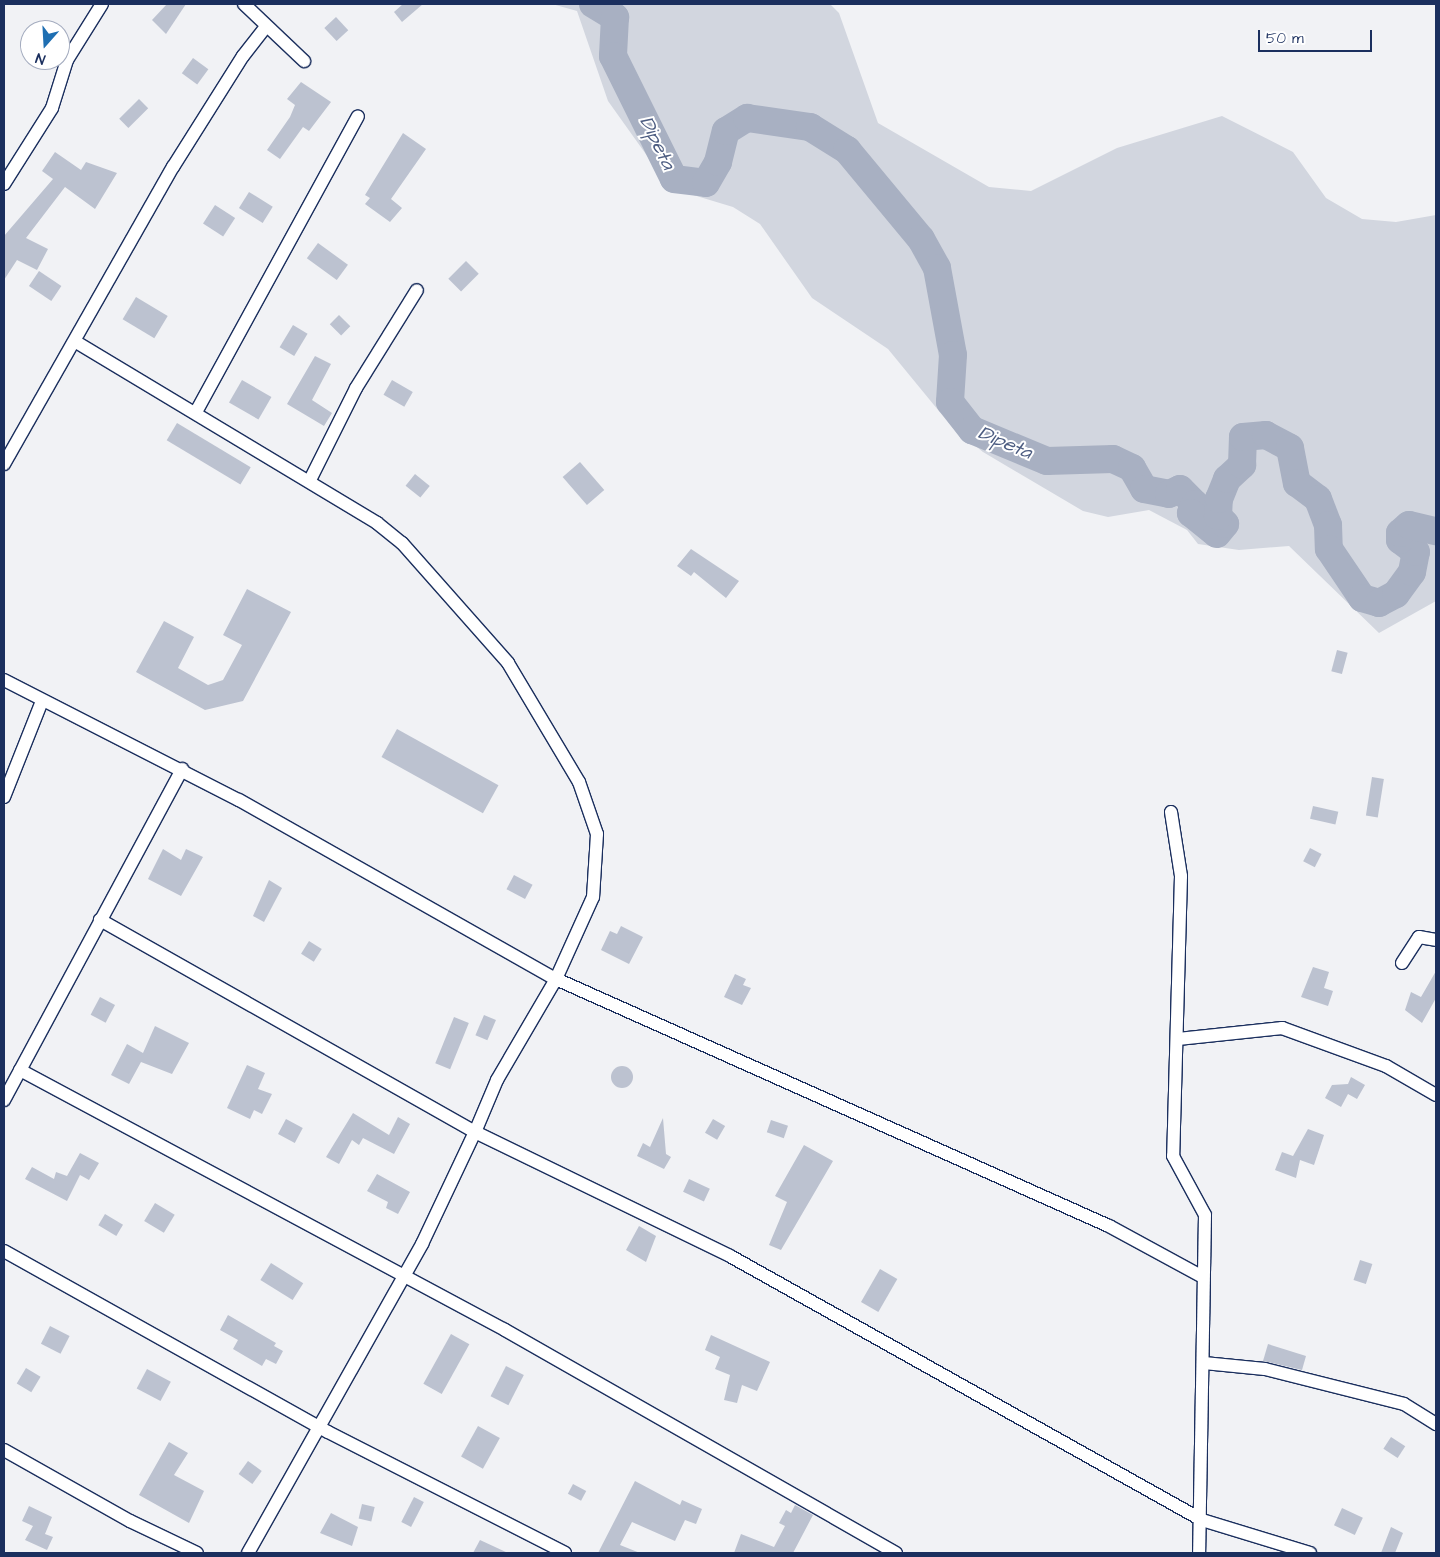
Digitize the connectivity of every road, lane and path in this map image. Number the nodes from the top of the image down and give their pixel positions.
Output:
1 (102, 4) edge
2 (244, 4) edge
3 (266, 28) junction
4 (304, 60) dead end
5 (358, 116) dead end
6 (4, 184) edge
7 (417, 290) dead end
8 (76, 342) junction
9 (196, 412) junction
10 (4, 464) edge
11 (310, 480) junction
12 (4, 680) edge
13 (42, 700) junction
14 (182, 769) junction
15 (4, 797) edge
16 (1171, 812) dead end
17 (100, 920) junction
18 (1436, 940) edge
19 (1402, 963) dead end
20 (556, 979) junction
21 (1178, 1039) junction
22 (20, 1070) junction
23 (1436, 1095) edge
24 (4, 1100) edge
25 (475, 1132) junction
26 (4, 1251) edge
27 (1201, 1276) junction
28 (403, 1277) junction
29 (1204, 1363) junction
30 (1436, 1424) edge
31 (319, 1425) junction
32 (4, 1450) edge
33 (1202, 1520) junction
34 (197, 1553) edge
35 (248, 1553) edge
36 (565, 1553) edge
37 (896, 1553) edge
38 (1199, 1553) edge
39 (1310, 1553) edge

1 - 6 street
2 - 3 street
3 - 4 street
3 - 8 street
5 - 9 street
7 - 11 street
8 - 9 street
8 - 10 street
9 - 11 street
11 - 20 street
12 - 13 street
13 - 14 street
13 - 15 street
14 - 17 street
14 - 20 street
16 - 21 street
17 - 22 street
17 - 25 street
18 - 19 street
20 - 25 street
20 - 27 street
21 - 23 street
21 - 27 street
22 - 24 street
22 - 28 street
25 - 28 street
25 - 33 street
26 - 31 street
27 - 29 street
28 - 31 street
28 - 37 street
29 - 30 street
29 - 33 street
31 - 35 street
31 - 36 street
32 - 34 street
33 - 38 street
33 - 39 street

